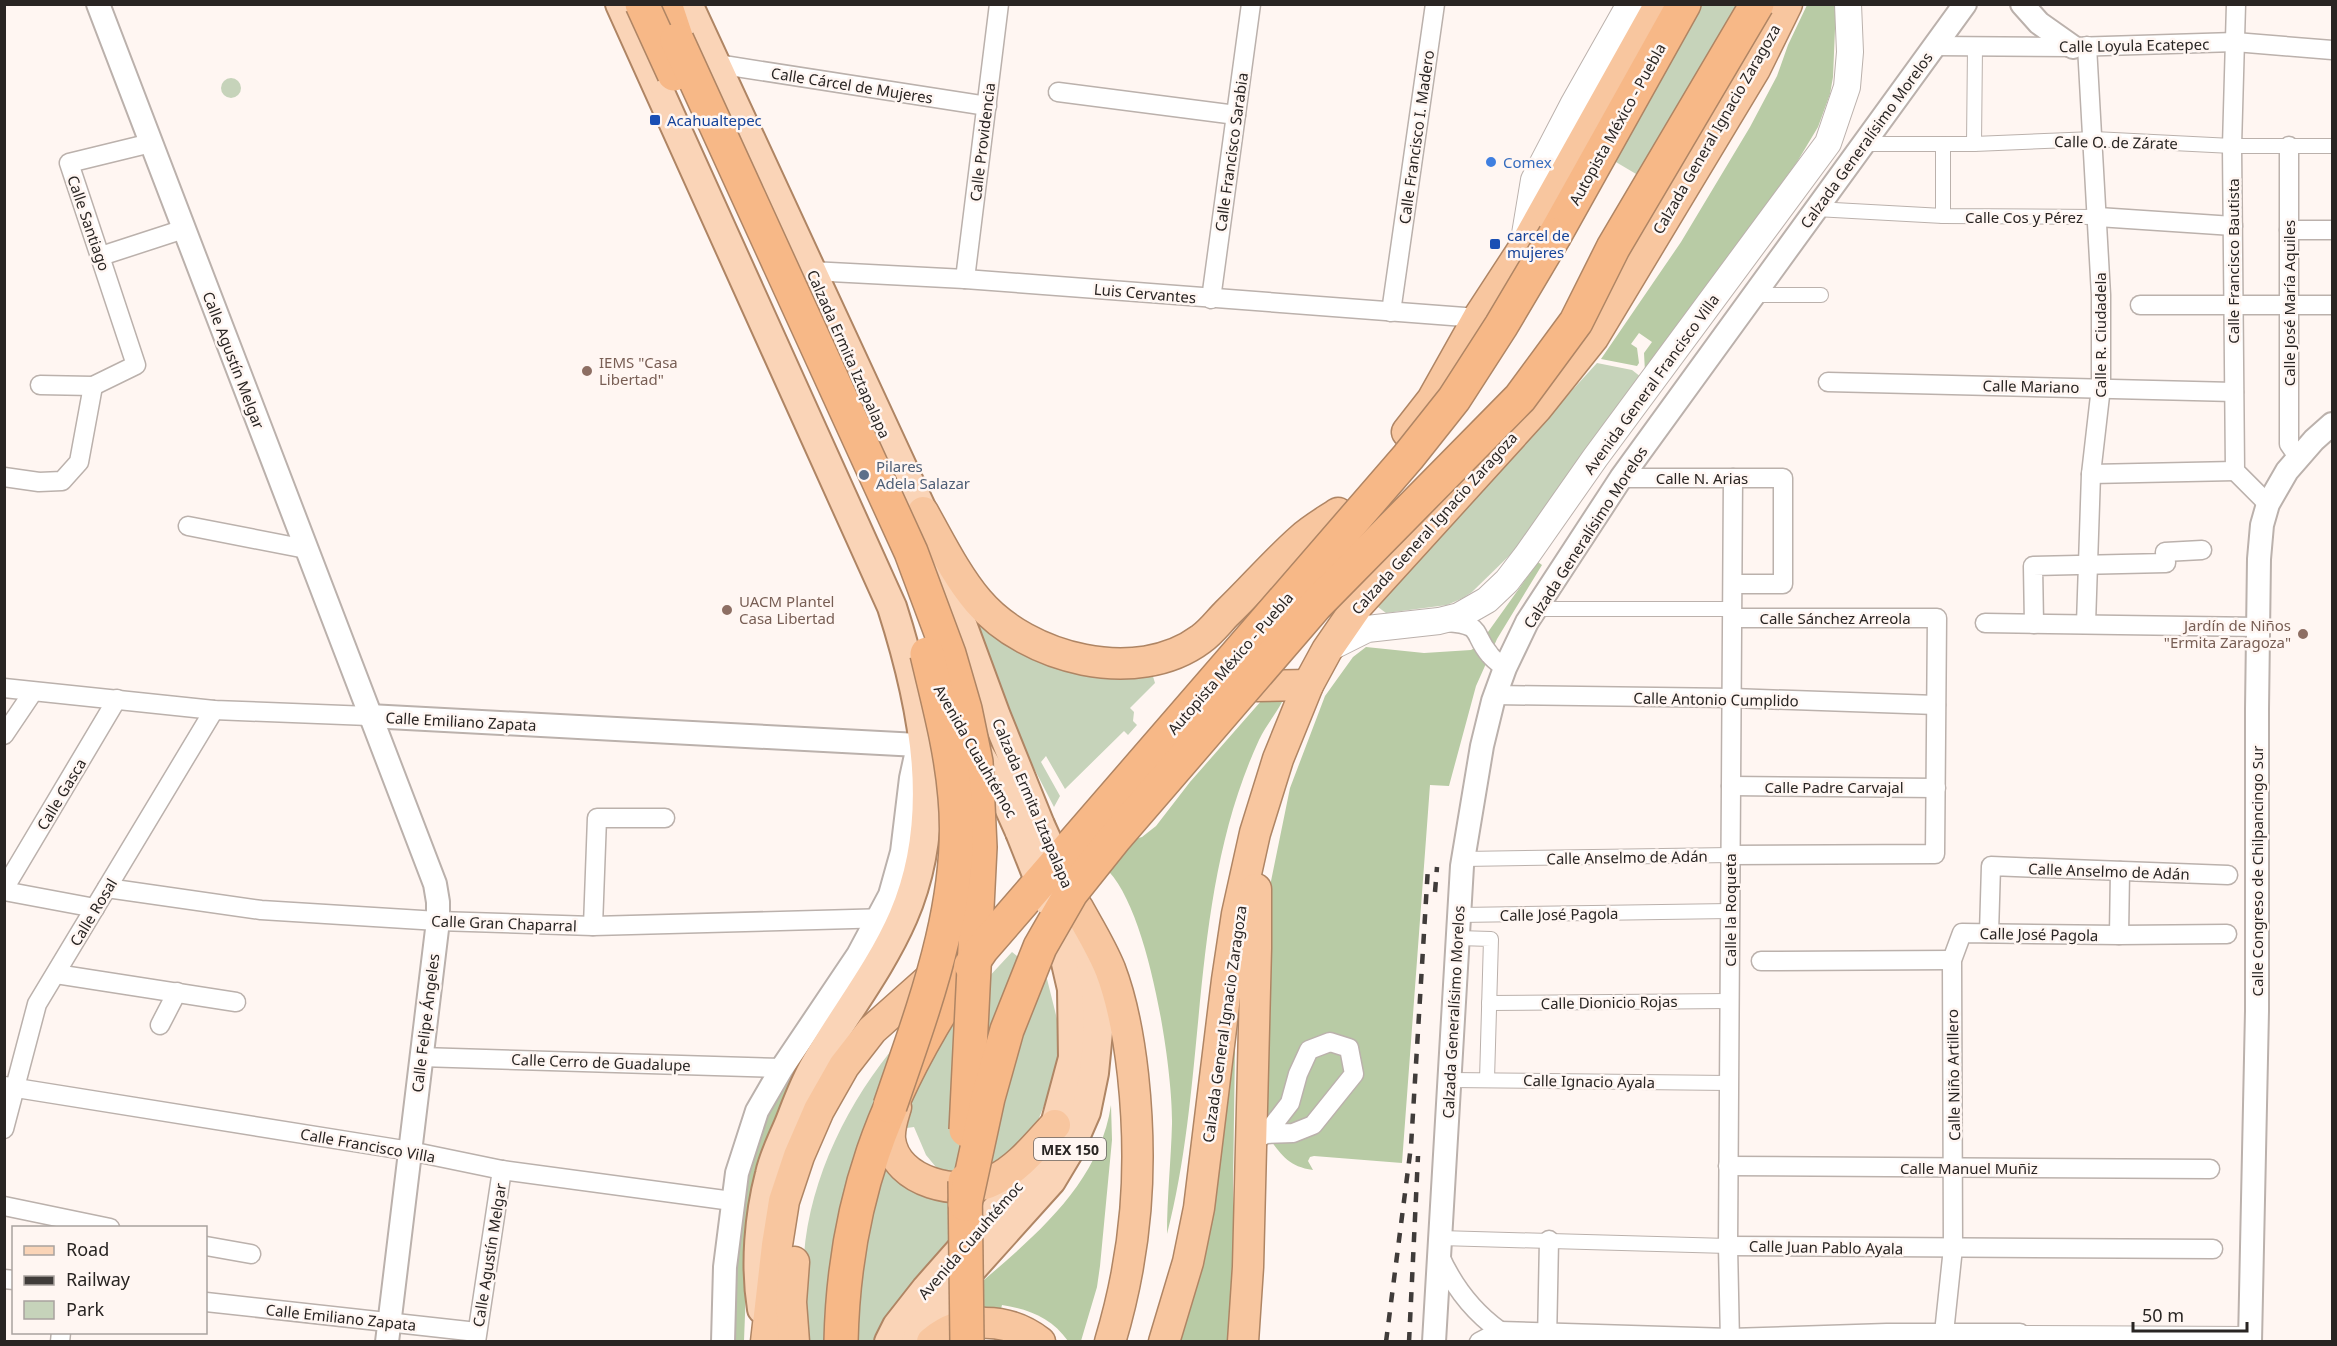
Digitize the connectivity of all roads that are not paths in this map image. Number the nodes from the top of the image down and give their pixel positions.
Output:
1 (99, 4) edge
2 (620, 4) edge
3 (642, 4) edge
4 (665, 4) edge
5 (688, 4) edge
6 (999, 4) edge
7 (1251, 4) edge
8 (1435, 4) edge
9 (1630, 4) edge
10 (1660, 4) edge
11 (1684, 4) edge
12 (1757, 4) edge
13 (1787, 4) edge
14 (1848, 4) edge
15 (1965, 4) edge
16 (2022, 4) edge
17 (2236, 4) edge
18 (2235, 42) junction
19 (1935, 46) junction
20 (2080, 46) junction
21 (1975, 47) junction
22 (2332, 50) edge
23 (717, 64) junction
24 (1058, 92) dead end
25 (987, 106) junction
26 (1236, 115) junction
27 (2094, 139) junction
28 (151, 143) junction
29 (1863, 144) junction
30 (1943, 144) junction
31 (1974, 144) junction
32 (2232, 146) junction
33 (2289, 146) junction
34 (2332, 146) edge
35 (1816, 209) junction
36 (1943, 216) junction
37 (2098, 217) junction
38 (2233, 226) junction
39 (184, 229) junction
40 (2289, 230) junction
41 (2332, 230) edge
42 (1522, 249) junction
43 (101, 256) junction
44 (811, 271) junction
45 (965, 279) junction
46 (1754, 295) junction
47 (1821, 295) dead end
48 (1211, 299) junction
49 (2140, 305) dead end
50 (2234, 305) junction
51 (2289, 305) junction
52 (2332, 305) edge
53 (1391, 312) junction
54 (1478, 318) junction
55 (1828, 382) dead end
56 (40, 385) dead end
57 (93, 386) junction
58 (2102, 387) junction
59 (2234, 392) junction
60 (2332, 424) edge
61 (2298, 458) junction
62 (2235, 471) junction
63 (2091, 474) junction
64 (4, 477) edge
65 (1621, 478) junction
66 (1733, 478) junction
67 (2268, 504) junction
68 (1338, 513) junction
69 (927, 524) junction
70 (188, 526) dead end
71 (1425, 532) junction
72 (864, 547) junction
73 (306, 549) junction
74 (2202, 550) dead end
75 (2087, 565) junction
76 (1733, 584) junction
77 (892, 607) junction
78 (1536, 609) junction
79 (1733, 613) junction
80 (1439, 621) junction
81 (1985, 623) dead end
82 (2034, 624) junction
83 (2086, 624) junction
84 (2259, 627) junction
85 (1327, 650) junction
86 (1505, 668) junction
87 (1257, 686) junction
88 (1308, 686) junction
89 (4, 688) edge
90 (33, 692) junction
91 (1495, 695) junction
92 (1732, 698) junction
93 (117, 699) junction
94 (1936, 705) junction
95 (213, 710) junction
96 (369, 716) junction
97 (4, 735) edge
98 (921, 745) junction
99 (1731, 786) junction
100 (1936, 788) junction
101 (665, 818) dead end
102 (1030, 828) junction
103 (1255, 833) junction
104 (1731, 855) junction
105 (1463, 859) junction
106 (2120, 871) junction
107 (2228, 875) dead end
108 (107, 888) junction
109 (4, 890) edge
110 (1074, 901) junction
111 (95, 908) junction
112 (1730, 910) junction
113 (1459, 915) junction
114 (891, 918) junction
115 (438, 921) junction
116 (593, 926) junction
117 (1989, 933) junction
118 (2227, 934) dead end
119 (2119, 935) junction
120 (1458, 938) junction
121 (1952, 960) junction
122 (1761, 961) dead end
123 (56, 974) junction
124 (177, 992) junction
125 (845, 996) junction
126 (1730, 1001) junction
127 (236, 1002) dead end
128 (1489, 1003) junction
129 (160, 1025) dead end
130 (420, 1057) junction
131 (782, 1068) junction
132 (1450, 1080) junction
133 (1486, 1080) junction
134 (1729, 1083) junction
135 (10, 1087) edge
136 (890, 1106) junction
137 (1055, 1125) junction
138 (4, 1129) edge
139 (1258, 1139) junction
140 (410, 1151) junction
141 (1728, 1166) junction
142 (1954, 1168) junction
143 (2211, 1169) dead end
144 (502, 1170) junction
145 (732, 1201) junction
146 (964, 1204) junction
147 (4, 1206) edge
148 (75, 1224) edge
149 (98, 1226) edge
150 (1549, 1240) junction
151 (207, 1245) edge
152 (1440, 1246) junction
153 (1728, 1246) junction
154 (1953, 1248) junction
155 (2212, 1249) dead end
156 (251, 1254) dead end
157 (207, 1302) edge
158 (1173, 1313) junction
159 (388, 1332) edge
160 (2020, 1333) joint
161 (1500, 1336) edge
162 (1955, 1336) edge
163 (476, 1337) edge
164 (1547, 1337) edge
165 (2250, 1338) edge
166 (1730, 1340) edge
167 (723, 1341) edge
168 (776, 1341) edge
169 (842, 1341) edge
170 (889, 1341) edge
171 (916, 1341) edge
172 (932, 1341) edge
173 (967, 1341) edge
174 (1040, 1341) edge
175 (1110, 1341) edge
176 (1156, 1341) edge
177 (1164, 1341) edge
178 (1243, 1341) edge
179 (1434, 1341) edge
180 (1479, 1341) edge

1 - 28 street, Calle Agustín Melgar
2 - 72 main road
3 - 136 highway, bridge
4 - 146 highway, bridge
5 - 23 main road, Calzada Ermita Iztapalapa
6 - 25 street, Calle Providencia
7 - 26 street, Calle Francisco Sarabia
8 - 53 street, Calle Francisco I. Madero
9 - 42 main road
10 - 42 highway
11 - 136 highway, Autopista México - Puebla, bridge
12 - 110 highway, Autopista México - Puebla, bridge
13 - 71 highway, Calzada General Ignacio Zaragoza
14 - 80 main road, Avenida General Francisco Villa
15 - 19 street, Calzada Generalísimo Morelos
16 - 20 street
17 - 18 street, Calle Francisco Bautista
18 - 20 street, Calle Loyula Ecatepec
18 - 22 street, Calle Loyula Ecatepec
18 - 32 street, Calle Francisco Bautista
19 - 21 street, Calle Loyula Ecatepec
19 - 29 street, Calzada Generalísimo Morelos
20 - 21 street, Calle Loyula Ecatepec
20 - 27 street, Calle R. Ciudadela
21 - 31 street
23 - 25 street, Calle Cárcel de Mujeres
23 - 44 main road, Calzada Ermita Iztapalapa
24 - 26 street
25 - 45 street, Calle Providencia
26 - 48 street, Calle Francisco Sarabia
27 - 31 street, Calle O. de Zárate
27 - 32 street, Calle O. de Zárate
27 - 37 street, Calle R. Ciudadela
28 - 39 street, Calle Agustín Melgar
28 - 43 street, Calle Santiago
29 - 30 street, Calle O. de Zárate
29 - 35 street, Calzada Generalísimo Morelos
30 - 31 street, Calle O. de Zárate
30 - 36 street
32 - 33 street, Calle O. de Zárate
32 - 38 street, Calle Francisco Bautista
33 - 34 street, Calle O. de Zárate
33 - 40 street, Calle José María Aquiles
35 - 36 street, Calle Cos y Pérez
35 - 46 street, Calzada Generalísimo Morelos
36 - 37 street, Calle Cos y Pérez
37 - 38 street, Calle Cos y Pérez
37 - 58 street, Calle R. Ciudadela
38 - 50 street, Calle Francisco Bautista
39 - 43 street
39 - 73 street, Calle Agustín Melgar
40 - 41 street
40 - 51 street, Calle José María Aquiles
42 - 54 highway
43 - 57 street, Calle Santiago
44 - 45 street, Luis Cervantes
44 - 69 main road, Calzada Ermita Iztapalapa
45 - 48 street, Luis Cervantes
46 - 47 street
46 - 65 street, Calzada Generalísimo Morelos
48 - 53 street, Luis Cervantes
49 - 50 street
50 - 51 street
50 - 59 street, Calle Francisco Bautista
51 - 52 street
51 - 61 street, Calle José María Aquiles
53 - 54 street, Luis Cervantes
54 - 68 highway
55 - 58 street, Calle Mariano
56 - 57 street
57 - 64 street
58 - 59 street, Calle Mariano
58 - 63 street, Calle R. Ciudadela
59 - 62 street, Calle Francisco Bautista
60 - 61 street, Calle Congreso de Chilpancingo Sur
61 - 67 street, Calle Congreso de Chilpancingo Sur
62 - 63 street
62 - 67 street
63 - 75 street, Calle R. Ciudadela
65 - 66 street, Calle N. Arias
65 - 78 street, Calzada Generalísimo Morelos
66 - 76 street, Calle la Roqueta
66 - 76 street, Calle N. Arias
67 - 84 street, Calle Congreso de Chilpancingo Sur
68 - 69 highway
68 - 168 highway
69 - 72 main road
69 - 102 main road, Calzada Ermita Iztapalapa
70 - 73 street
71 - 85 highway, Calzada General Ignacio Zaragoza
71 - 87 highway
72 - 77 main road
73 - 96 street, Calle Agustín Melgar
74 - 75 street
75 - 82 street
75 - 83 street, Calle R. Ciudadela
76 - 79 street, Calle la Roqueta
77 - 98 main road
77 - 102 main road, Avenida Cuauhtémoc / MEX 150
78 - 79 street, Calle Sánchez Arreola
78 - 86 street, Calzada Generalísimo Morelos
79 - 92 street, Calle la Roqueta
79 - 94 street, Calle Sánchez Arreola
80 - 85 main road, Avenida General Francisco Villa
80 - 86 street
81 - 82 street
82 - 83 street
83 - 84 street
84 - 165 street, Calle Congreso de Chilpancingo Sur
85 - 88 highway, Calzada General Ignacio Zaragoza
86 - 91 street, Calzada Generalísimo Morelos
87 - 88 highway
87 - 137 highway
88 - 103 highway, Calzada General Ignacio Zaragoza
89 - 90 street, Calle Emiliano Zapata
90 - 93 street, Calle Emiliano Zapata
90 - 97 street
91 - 92 street, Calle Antonio Cumplido
91 - 105 street, Calzada Generalísimo Morelos
92 - 94 street, Calle Antonio Cumplido
92 - 99 street, Calle la Roqueta
93 - 95 street, Calle Emiliano Zapata
93 - 109 street, Calle Gasca
94 - 100 street
95 - 96 street, Calle Emiliano Zapata
95 - 108 street, Calle Rosal
96 - 98 street, Calle Emiliano Zapata
96 - 115 street, Calle Felipe Ángeles
98 - 114 main road
99 - 100 street, Calle Padre Carvajal
99 - 104 street, Calle la Roqueta
100 - 104 street, Calle Anselmo de Adán
101 - 116 street
102 - 110 main road, Calzada Ermita Iztapalapa, bridge
102 - 137 main road, Avenida Cuauhtémoc / MEX 150, bridge
103 - 139 highway
103 - 158 highway, Calzada General Ignacio Zaragoza
104 - 105 street, Calle Anselmo de Adán
104 - 112 street, Calle la Roqueta
105 - 113 street, Calzada Generalísimo Morelos
106 - 107 street, Calle Anselmo de Adán
106 - 117 street, Calle Anselmo de Adán
106 - 119 street
108 - 111 street, Calle Rosal
108 - 115 street, Calle Gran Chaparral
109 - 111 street
110 - 146 highway, Autopista México - Puebla, bridge
110 - 171 main road, Avenida Cuauhtémoc / MEX 150
110 - 175 highway
111 - 123 street, Calle Rosal
112 - 113 street, Calle José Pagola
112 - 126 street, Calle la Roqueta
113 - 120 street, Calzada Generalísimo Morelos
114 - 116 street, Calle Gran Chaparral
114 - 125 main road
115 - 116 street, Calle Gran Chaparral
115 - 130 street, Calle Felipe Ángeles
117 - 119 street, Calle José Pagola
117 - 121 street, Calle José Pagola
118 - 119 street, Calle José Pagola
120 - 128 street
120 - 132 street, Calzada Generalísimo Morelos
121 - 122 street
121 - 142 street, Calle Niño Artillero
123 - 124 street
123 - 135 street, Calle Rosal
124 - 127 street
124 - 129 street
125 - 131 street
125 - 168 main road
126 - 128 street, Calle Dionicio Rojas
126 - 134 street, Calle la Roqueta
128 - 133 street
130 - 131 street, Calle Cerro de Guadalupe
130 - 140 street, Calle Felipe Ángeles
131 - 145 street
132 - 133 street, Calle Ignacio Ayala
132 - 152 street, Calzada Generalísimo Morelos
133 - 134 street, Calle Ignacio Ayala
134 - 141 street, Calle la Roqueta
135 - 138 street, Calle Rosal
135 - 140 street, Calle Francisco Villa
136 - 169 highway, Autopista México - Puebla
137 - 170 main road, Avenida Cuauhtémoc / MEX 150
139 - 139 street
139 - 178 highway
140 - 144 street, Calle Francisco Villa
140 - 159 street, Calle Felipe Ángeles
141 - 142 street, Calle Manuel Muñiz
141 - 153 street, Calle la Roqueta
142 - 143 street, Calle Manuel Muñiz
142 - 154 street, Calle Niño Artillero
144 - 145 street, Calle Francisco Villa
144 - 163 street, Calle Agustín Melgar
145 - 167 street
146 - 173 highway, bridge
147 - 148 street
148 - 149 street
150 - 152 street, Calle Juan Pablo Ayala
150 - 153 street, Calle Juan Pablo Ayala
150 - 164 street
151 - 156 street
152 - 161 street
152 - 179 street, Calzada Generalísimo Morelos
153 - 154 street, Calle Juan Pablo Ayala
153 - 166 street, Calle la Roqueta
154 - 155 street, Calle Juan Pablo Ayala
154 - 162 street, Calle Niño Artillero
157 - 159 street, Calle Emiliano Zapata
158 - 176 highway
158 - 177 highway, Calzada General Ignacio Zaragoza
159 - 163 street, Calle Emiliano Zapata
160 - 162 street
160 - 165 street
161 - 164 street
161 - 180 street
162 - 166 street
164 - 166 street
172 - 174 highway

